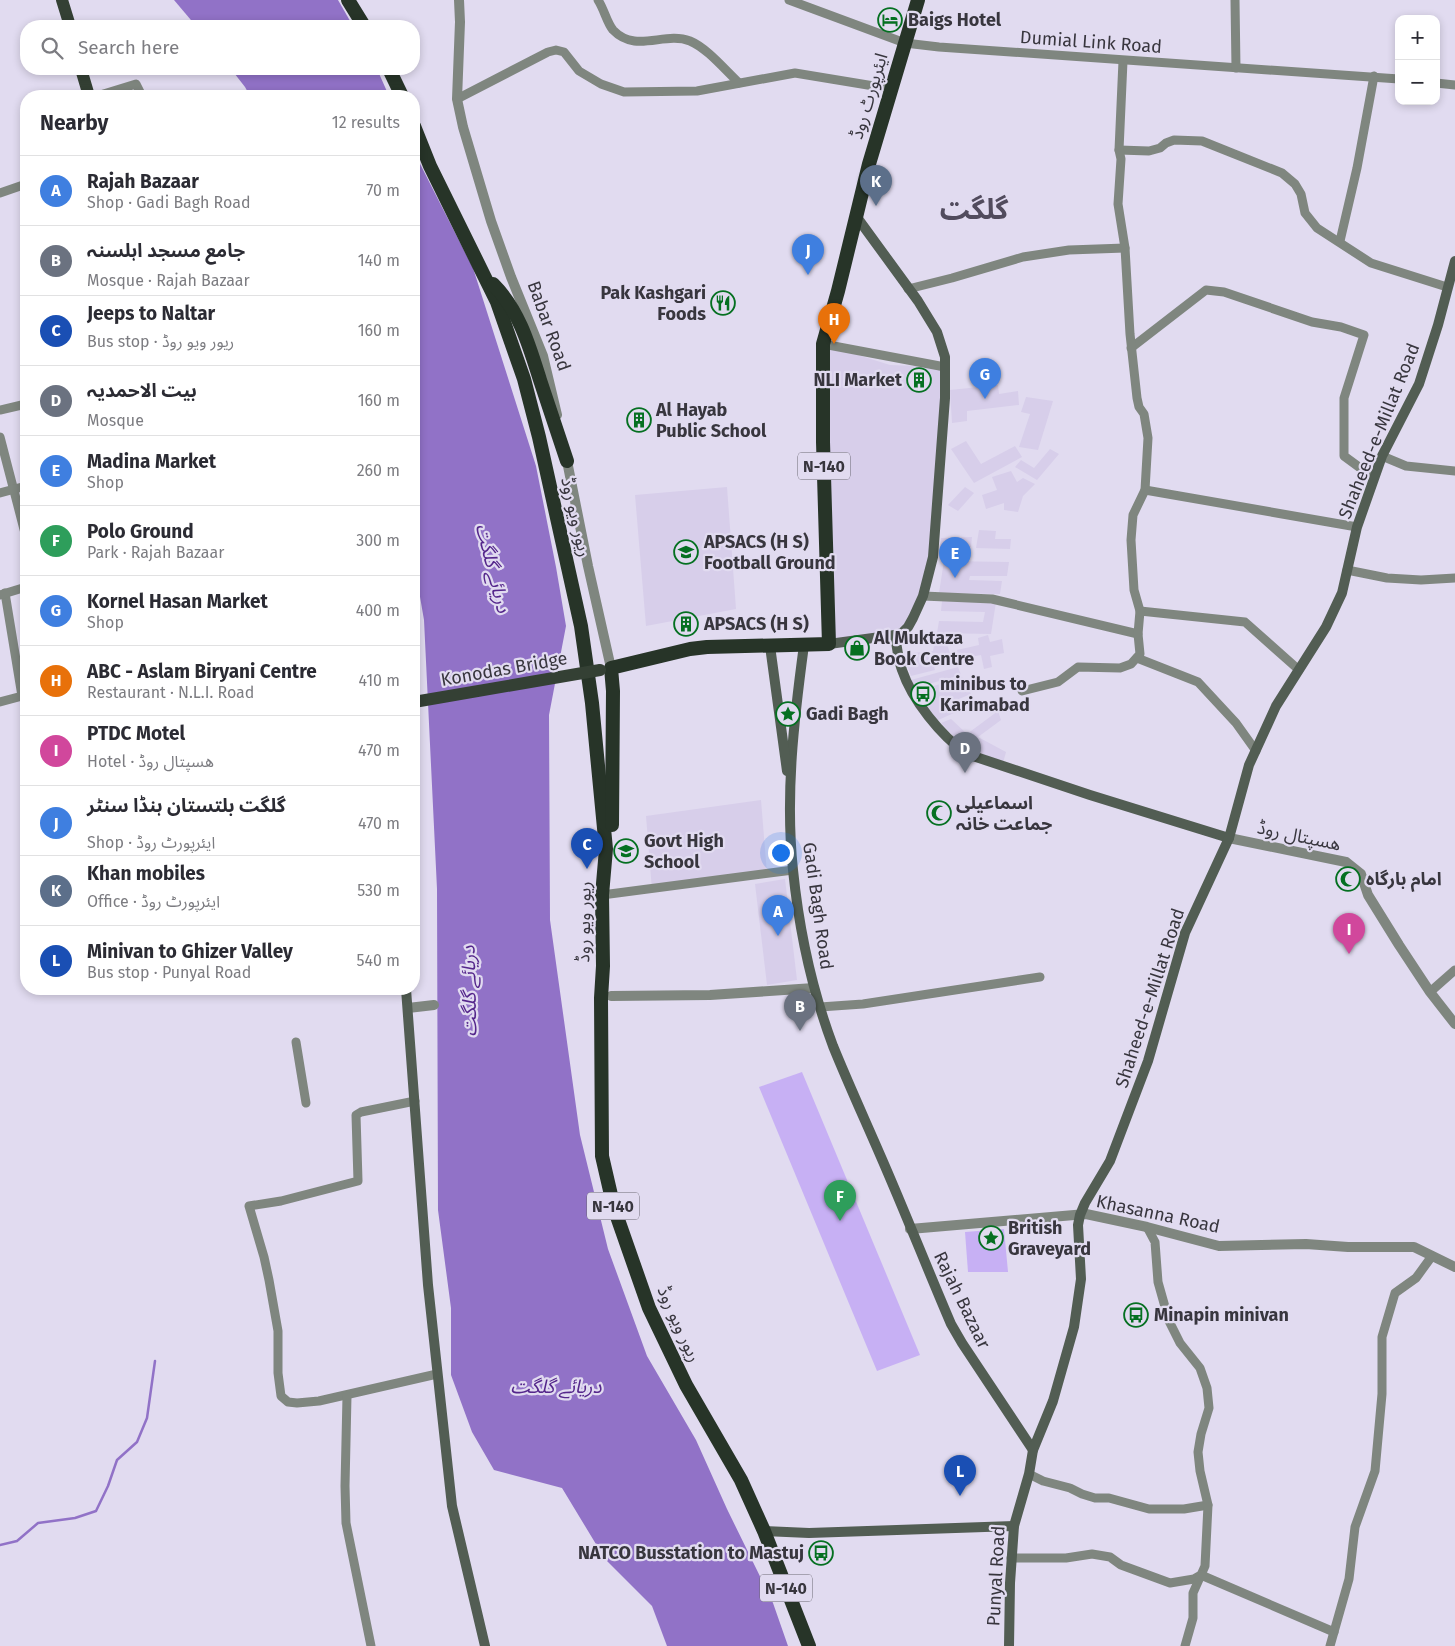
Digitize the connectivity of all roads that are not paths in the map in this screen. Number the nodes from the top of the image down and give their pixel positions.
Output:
1 (62, 0) edge
2 (348, 0) edge
3 (459, 0) edge
4 (598, 0) edge
5 (790, 0) edge
6 (918, 0) edge
7 (1235, 0) edge
8 (68, 20) edge
9 (360, 20) edge
10 (905, 42) junction
11 (1123, 61) junction
12 (1236, 68) junction
13 (83, 75) edge
14 (392, 75) edge
15 (1374, 76) junction
16 (1395, 79) edge
17 (739, 83) junction
18 (1440, 83) edge
19 (1455, 85) edge
20 (892, 89) junction
21 (87, 90) edge
22 (116, 90) edge
23 (139, 90) edge
24 (399, 90) edge
25 (458, 99) junction
26 (420, 141) edge
27 (1119, 150) junction
28 (20, 186) edge
29 (0, 193) edge
30 (856, 216) junction
31 (1340, 242) junction
32 (1125, 248) junction
33 (1455, 260) edge
34 (485, 276) junction
35 (1447, 287) junction
36 (908, 289) junction
37 (822, 344) junction
38 (1132, 348) junction
39 (945, 366) junction
40 (20, 405) edge
41 (0, 410) edge
42 (0, 437) edge
43 (1382, 456) junction
44 (567, 461) junction
45 (1455, 471) edge
46 (1374, 478) junction
47 (20, 488) edge
48 (14, 489) junction
49 (1145, 490) junction
50 (0, 493) edge
51 (20, 513) edge
52 (1357, 527) junction
53 (1347, 570) junction
54 (1455, 578) edge
55 (20, 589) edge
56 (3, 594) edge
57 (923, 596) junction
58 (1140, 611) junction
59 (1138, 634) junction
60 (895, 636) junction
61 (828, 644) junction
62 (804, 645) junction
63 (770, 646) junction
64 (1137, 658) junction
65 (606, 669) junction
66 (1299, 670) junction
67 (20, 676) edge
68 (1022, 691) dead end
69 (20, 696) edge
70 (420, 701) edge
71 (0, 702) edge
72 (780, 726) junction
73 (794, 726) junction
74 (1256, 750) junction
75 (790, 798) junction
76 (1229, 838) junction
77 (606, 849) junction
78 (793, 870) junction
79 (602, 896) junction
80 (1455, 970) edge
81 (1040, 977) dead end
82 (814, 988) junction
83 (1430, 992) junction
84 (407, 995) edge
85 (611, 996) dead end
86 (434, 1005) dead end
87 (820, 1007) junction
88 (408, 1008) junction
89 (1455, 1024) edge
90 (296, 1042) dead end
91 (415, 1101) junction
92 (306, 1103) dead end
93 (1080, 1215) junction
94 (1147, 1227) junction
95 (910, 1229) junction
96 (1432, 1256) junction
97 (1455, 1267) edge
98 (437, 1374) junction
99 (347, 1396) junction
100 (1033, 1450) junction
101 (1029, 1474) junction
102 (1208, 1506) junction
103 (1014, 1526) junction
104 (764, 1531) junction
105 (1011, 1558) junction
106 (1201, 1575) junction
107 (1334, 1632) junction
108 (371, 1646) edge
109 (485, 1646) edge
110 (809, 1646) edge
111 (1009, 1646) edge
112 (1185, 1646) edge
113 (1330, 1646) edge

1 - 8 main road
2 - 9 highway
3 - 25 street, Babar Road
4 - 17 street
5 - 10 street, Dumial Link Road
6 - 10 highway, ایئرپورٹ روڈ / N-140
7 - 12 street
10 - 11 street, Dumial Link Road
10 - 20 highway, ایئرپورٹ روڈ / N-140
11 - 12 street, Dumial Link Road
11 - 27 street
12 - 15 street, Dumial Link Road
13 - 21 main road
14 - 24 highway
15 - 16 street, Dumial Link Road
15 - 31 street
17 - 20 street
17 - 25 street
18 - 19 street
20 - 30 highway, ایئرپورٹ روڈ / N-140
22 - 23 street
25 - 44 street, Babar Road
26 - 34 highway, ریور ویو روڈ
27 - 31 street
27 - 32 street
28 - 29 street
30 - 36 main road
30 - 37 highway, ایئرپورٹ روڈ / N-140
31 - 35 street
32 - 36 street
32 - 38 street
33 - 35 main road, Shaheed-e-Millat Road
34 - 44 highway
34 - 77 highway, ریور ویو روڈ
35 - 43 main road, Shaheed-e-Millat Road
36 - 39 main road
37 - 39 street
37 - 61 highway, N-140
38 - 46 street
38 - 49 street
39 - 57 main road
40 - 41 street
42 - 48 street
43 - 45 street
43 - 46 main road, Shaheed-e-Millat Road
44 - 65 street, Babar Road
46 - 52 main road, Shaheed-e-Millat Road
47 - 48 street
48 - 50 street
48 - 51 street
49 - 52 street
49 - 58 street
52 - 53 main road, Shaheed-e-Millat Road
53 - 54 street
53 - 66 main road, Shaheed-e-Millat Road
55 - 56 street
56 - 67 street
57 - 59 street
57 - 60 main road
58 - 59 street
58 - 66 street
59 - 64 street
60 - 61 main road
60 - 76 main road
61 - 62 highway
62 - 63 highway
62 - 73 main road, Gadi Bagh Road
63 - 65 highway
63 - 72 main road, Gadi Bagh Road
64 - 68 street
64 - 74 street
65 - 70 main road, Konodas Bridge, bridge
65 - 77 highway, N-140
66 - 74 main road, Shaheed-e-Millat Road
69 - 71 street
72 - 73 main road
72 - 75 main road, Gadi Bagh Road
73 - 75 main road, Gadi Bagh Road
74 - 76 main road, Shaheed-e-Millat Road
75 - 78 main road, Gadi Bagh Road
76 - 83 street, ھسپتال روڈ
76 - 93 main road, Shaheed-e-Millat Road
77 - 79 highway, ریور ویو روڈ / N-140
78 - 79 street
78 - 82 main road, Gadi Bagh Road
79 - 104 highway, ریور ویو روڈ / N-140
80 - 83 street
81 - 87 street
82 - 85 street
82 - 87 main road, Rajah Bazaar
83 - 89 street, ھسپتال روڈ
84 - 88 main road
86 - 88 street
87 - 95 main road, Rajah Bazaar
88 - 91 main road
90 - 92 street
91 - 98 main road
91 - 99 street
93 - 94 street, Khasanna Road
93 - 95 street, Khasanna Road
93 - 100 main road, Shaheed-e-Millat Road
94 - 96 street, Khasanna Road
94 - 102 street
95 - 100 main road, Rajah Bazaar
96 - 97 street, Khasanna Road
96 - 107 street
98 - 99 street
98 - 109 main road
99 - 108 street
100 - 101 main road, Punyal Road
101 - 102 street
101 - 103 main road, Punyal Road
102 - 106 street
103 - 104 main road
103 - 105 main road, Punyal Road
104 - 110 highway, ریور ویو روڈ / N-140
105 - 106 street
105 - 111 main road, Punyal Road
106 - 107 street
106 - 112 street
107 - 113 street

